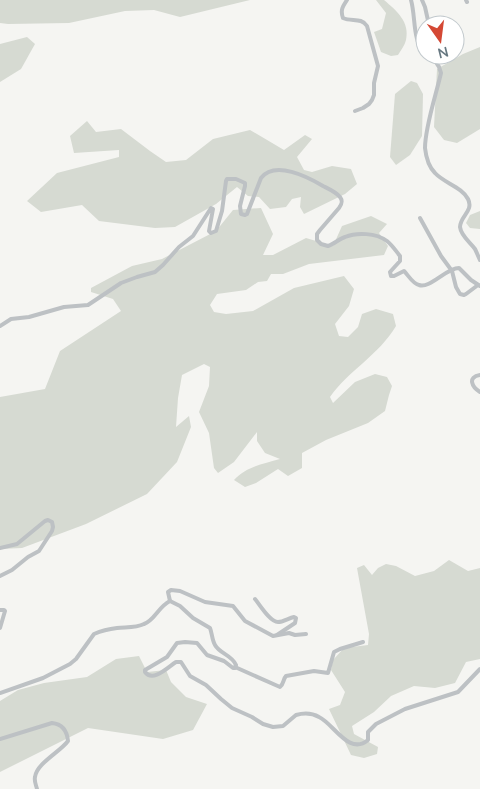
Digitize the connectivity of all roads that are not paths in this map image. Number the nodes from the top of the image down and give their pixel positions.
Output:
1 (347, 0) edge
2 (411, 0) edge
3 (422, 0) edge
4 (427, 15) edge
5 (415, 25) edge
6 (439, 65) edge
7 (355, 111) dead end
8 (420, 218) dead end
9 (480, 260) edge
10 (451, 269) junction
11 (479, 285) edge
12 (0, 326) edge
13 (480, 375) edge
14 (480, 392) edge
15 (0, 548) edge
16 (0, 576) edge
17 (256, 599) dead end
18 (170, 601) junction
19 (0, 610) edge
20 (0, 628) edge
21 (306, 634) dead end
22 (275, 636) junction
23 (363, 642) dead end
24 (235, 667) junction
25 (480, 669) edge
26 (0, 693) edge
27 (0, 739) edge
28 (37, 789) edge

1 - 7 street
2 - 5 street
3 - 4 street
6 - 9 street
8 - 10 street
10 - 11 street
10 - 11 street
10 - 12 street
13 - 14 street
15 - 16 street
17 - 22 street
18 - 22 street
18 - 24 street
18 - 26 street
19 - 20 street
21 - 22 street
23 - 24 street
24 - 25 street
27 - 28 street

